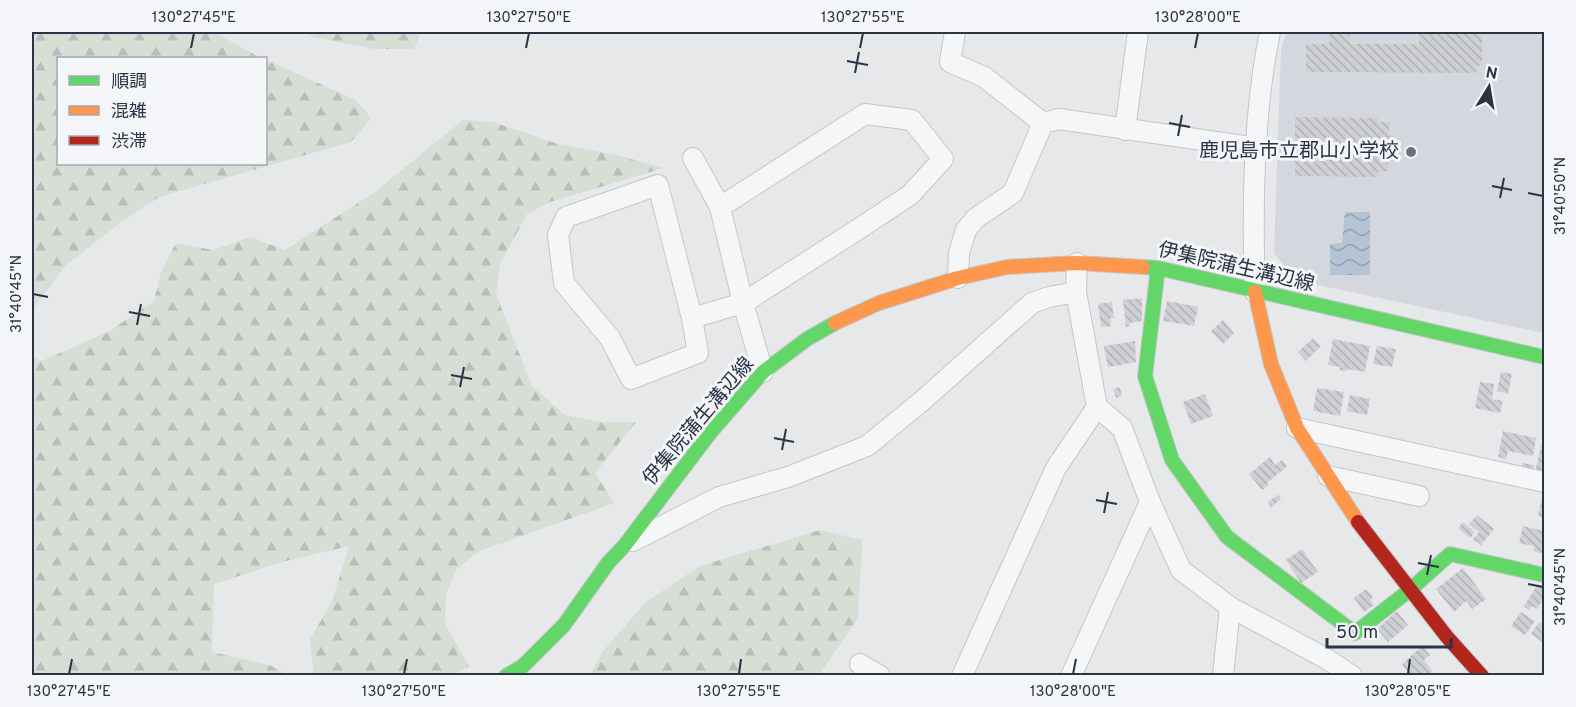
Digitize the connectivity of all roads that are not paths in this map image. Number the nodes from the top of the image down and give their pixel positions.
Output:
1 (955, 32) edge
2 (1138, 32) edge
3 (1270, 32) edge
4 (1043, 123) junction
5 (1125, 130) junction
6 (1257, 148) junction
7 (693, 158) dead end
8 (720, 207) junction
9 (1077, 263) junction
10 (1158, 268) junction
11 (958, 278) junction
12 (1076, 292) junction
13 (1255, 292) junction
14 (743, 303) junction
15 (692, 318) junction
16 (1545, 357) edge
17 (763, 372) junction
18 (1097, 407) junction
19 (1298, 428) junction
20 (1328, 476) junction
21 (1545, 482) edge
22 (1419, 496) dead end
23 (1150, 502) junction
24 (625, 545) junction
25 (1545, 574) edge
26 (1412, 589) junction
27 (1230, 606) junction
28 (860, 664) dead end
29 (1325, 667) edge
30 (522, 671) edge
31 (969, 673) edge
32 (506, 675) edge
33 (880, 675) edge
34 (1071, 675) edge
35 (1223, 675) edge
36 (1352, 675) edge
37 (1482, 675) edge

1 - 4 street
2 - 5 street
3 - 6 street
4 - 5 street
4 - 11 street
5 - 6 street
6 - 13 street
7 - 8 street
8 - 14 street
8 - 14 street
9 - 10 main road, 伊集院蒲生溝辺線
9 - 11 main road, 伊集院蒲生溝辺線
9 - 12 street
10 - 13 main road, 伊集院蒲生溝辺線
10 - 26 main road
11 - 17 main road, 伊集院蒲生溝辺線
12 - 18 street
12 - 24 street
13 - 16 main road, 伊集院蒲生溝辺線
13 - 19 main road
14 - 15 street
14 - 17 street
15 - 15 street
17 - 24 main road, 伊集院蒲生溝辺線
18 - 23 street
18 - 31 street
19 - 20 main road
19 - 21 street
20 - 22 street
20 - 26 main road
23 - 27 street
23 - 34 street
24 - 30 main road, 伊集院蒲生溝辺線
25 - 26 main road
26 - 37 main road
27 - 29 street
27 - 35 street
28 - 33 street
29 - 36 street
30 - 32 main road, 伊集院蒲生溝辺線

